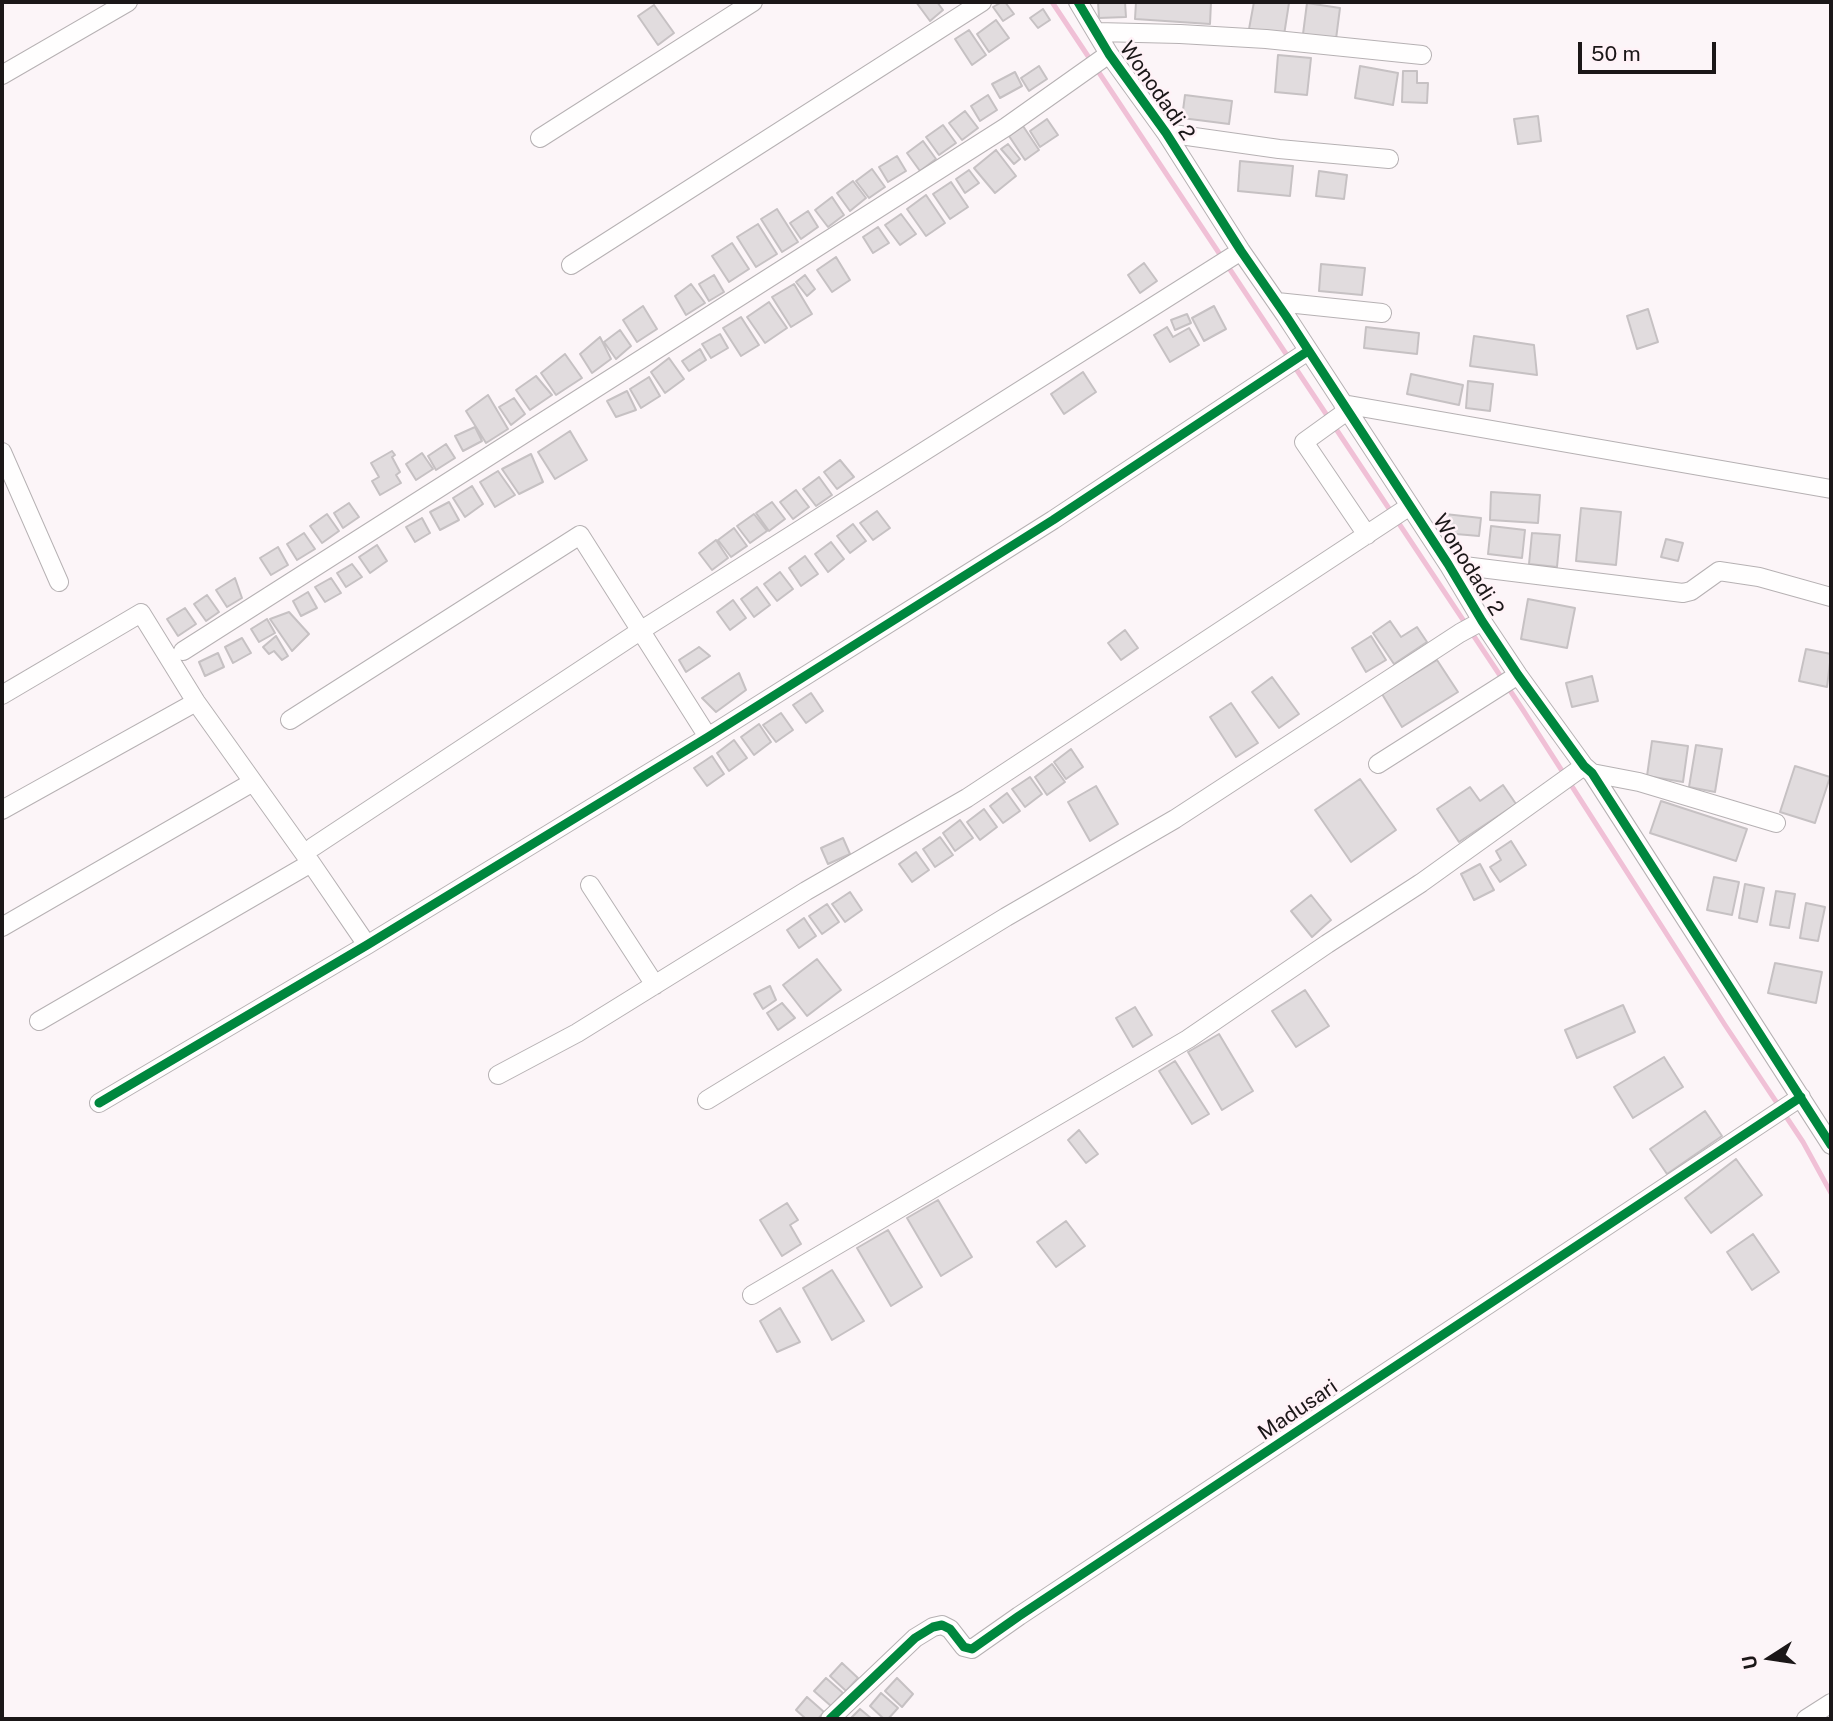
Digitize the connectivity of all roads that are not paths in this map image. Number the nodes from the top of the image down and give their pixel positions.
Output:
1 (128, 2) edge
2 (753, 2) edge
3 (982, 2) edge
4 (1078, 2) edge
5 (1097, 32) junction
6 (1422, 55) dead end
7 (1104, 57) junction
8 (2, 75) edge
9 (1166, 133) junction
10 (540, 138) dead end
11 (1389, 159) dead end
12 (1229, 259) junction
13 (571, 265) dead end
14 (1277, 302) junction
15 (1381, 313) dead end
16 (1298, 358) junction
17 (1342, 411) junction
18 (2, 452) edge
19 (1831, 489) edge
20 (1406, 509) junction
21 (1367, 535) junction
22 (1448, 564) junction
23 (58, 582) dead end
24 (1831, 597) edge
25 (1472, 626) junction
26 (640, 631) junction
27 (183, 651) dead end
28 (1509, 681) junction
29 (2, 695) edge
30 (196, 702) junction
31 (290, 720) dead end
32 (708, 737) junction
33 (1378, 764) dead end
34 (1578, 774) junction
35 (253, 782) junction
36 (2, 810) edge
37 (1776, 823) dead end
38 (312, 855) junction
39 (590, 885) dead end
40 (2, 927) edge
41 (367, 945) junction
42 (655, 985) junction
43 (39, 1021) dead end
44 (498, 1075) dead end
45 (1800, 1098) junction
46 (707, 1100) dead end
47 (99, 1103) dead end
48 (1831, 1145) edge
49 (752, 1295) dead end
50 (1831, 1703) edge
51 (830, 1719) edge
52 (1806, 1719) edge

1 - 8 street
2 - 10 street
3 - 13 street
4 - 5 street, Wonodadi 2
5 - 6 street
5 - 7 street, Wonodadi 2
7 - 9 street, Wonodadi 2
7 - 27 street
9 - 11 street
9 - 12 street, Wonodadi 2
12 - 14 street, Wonodadi 2
12 - 26 street
14 - 15 street
14 - 16 street, Wonodadi 2
16 - 17 street, Wonodadi 2
16 - 32 street
17 - 19 street
17 - 20 street, Wonodadi 2
17 - 21 street
18 - 23 street
20 - 21 street
20 - 22 street, Wonodadi 2
21 - 42 street
22 - 24 street
22 - 25 street, Wonodadi 2
25 - 28 street, Wonodadi 2
25 - 46 street
26 - 31 street
26 - 32 street
26 - 38 street
28 - 33 street
28 - 34 street, Wonodadi 2
29 - 30 street
30 - 35 street
30 - 36 street
32 - 41 street
34 - 37 street
34 - 45 street, Wonodadi 2
34 - 49 street
35 - 38 street
35 - 40 street
38 - 41 street
38 - 43 street
39 - 42 street
41 - 47 street
42 - 44 street
45 - 48 street, Wonodadi 2
45 - 51 street, Madusari
50 - 52 street

